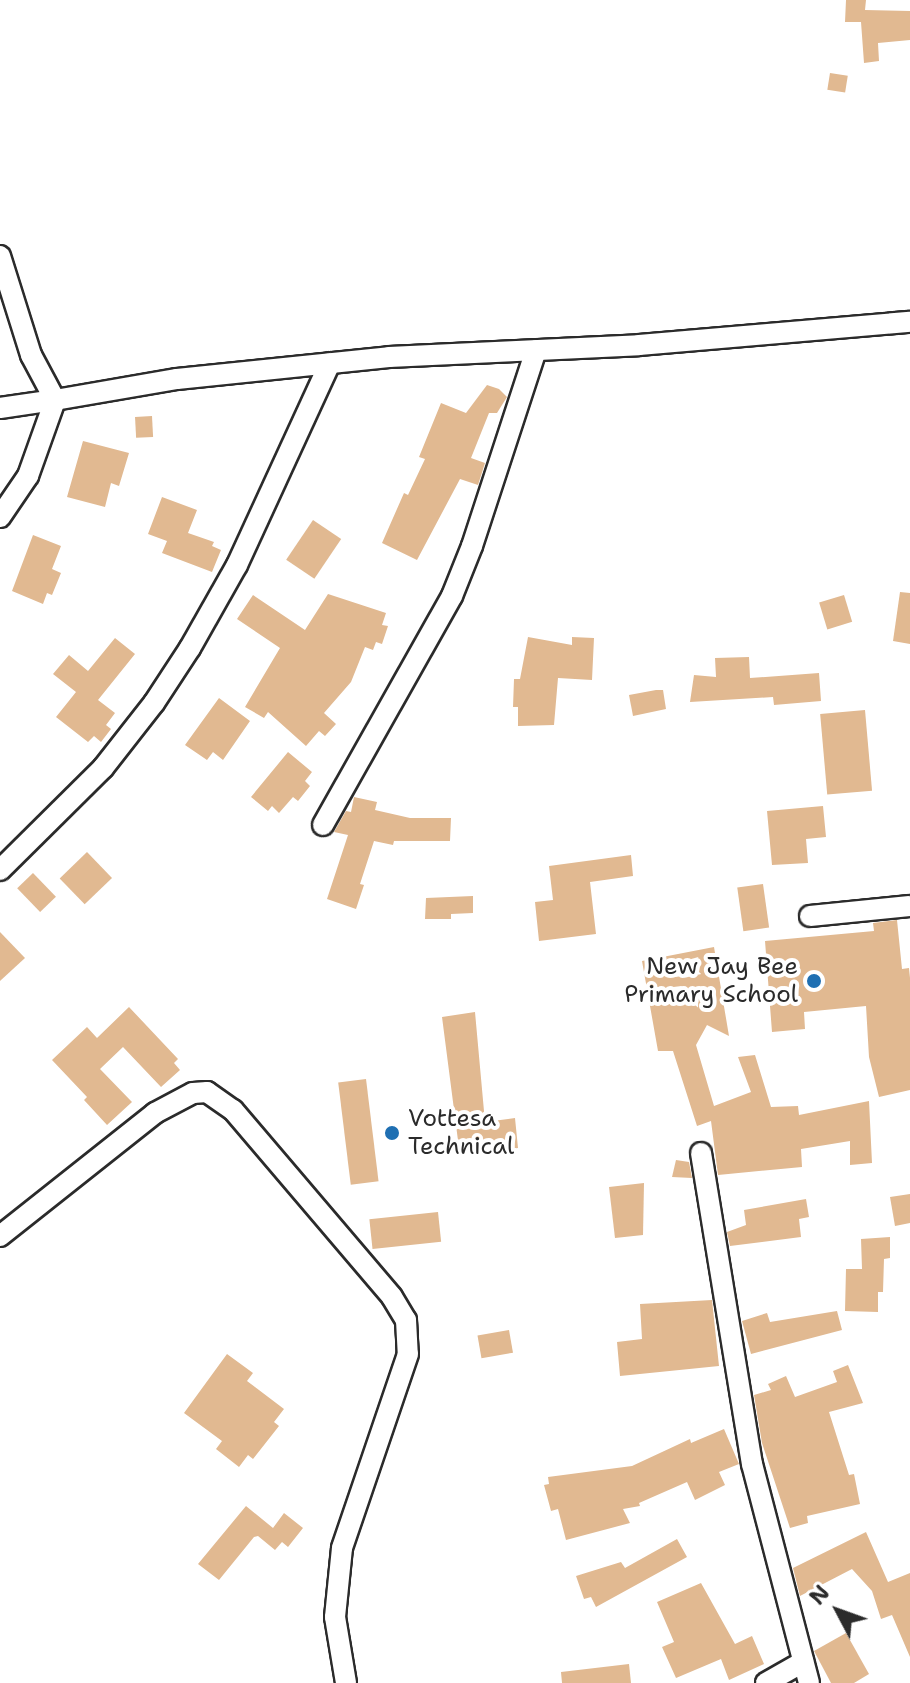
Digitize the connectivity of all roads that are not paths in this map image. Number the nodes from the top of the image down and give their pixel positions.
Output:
1 (0, 256) edge
2 (910, 322) edge
3 (536, 350) junction
4 (330, 363) junction
5 (55, 400) junction
6 (0, 408) edge
7 (0, 517) edge
8 (323, 825) dead end
9 (0, 870) edge
10 (910, 906) edge
11 (810, 916) dead end
12 (701, 1153) dead end
13 (0, 1236) edge
14 (803, 1662) junction
15 (346, 1683) edge
16 (766, 1683) edge
17 (809, 1683) edge

1 - 5 street
2 - 3 street
3 - 4 street
3 - 8 street
4 - 5 street
4 - 9 street
5 - 6 street
5 - 7 street
10 - 11 street
12 - 14 street
13 - 15 street
14 - 16 street
14 - 17 street

